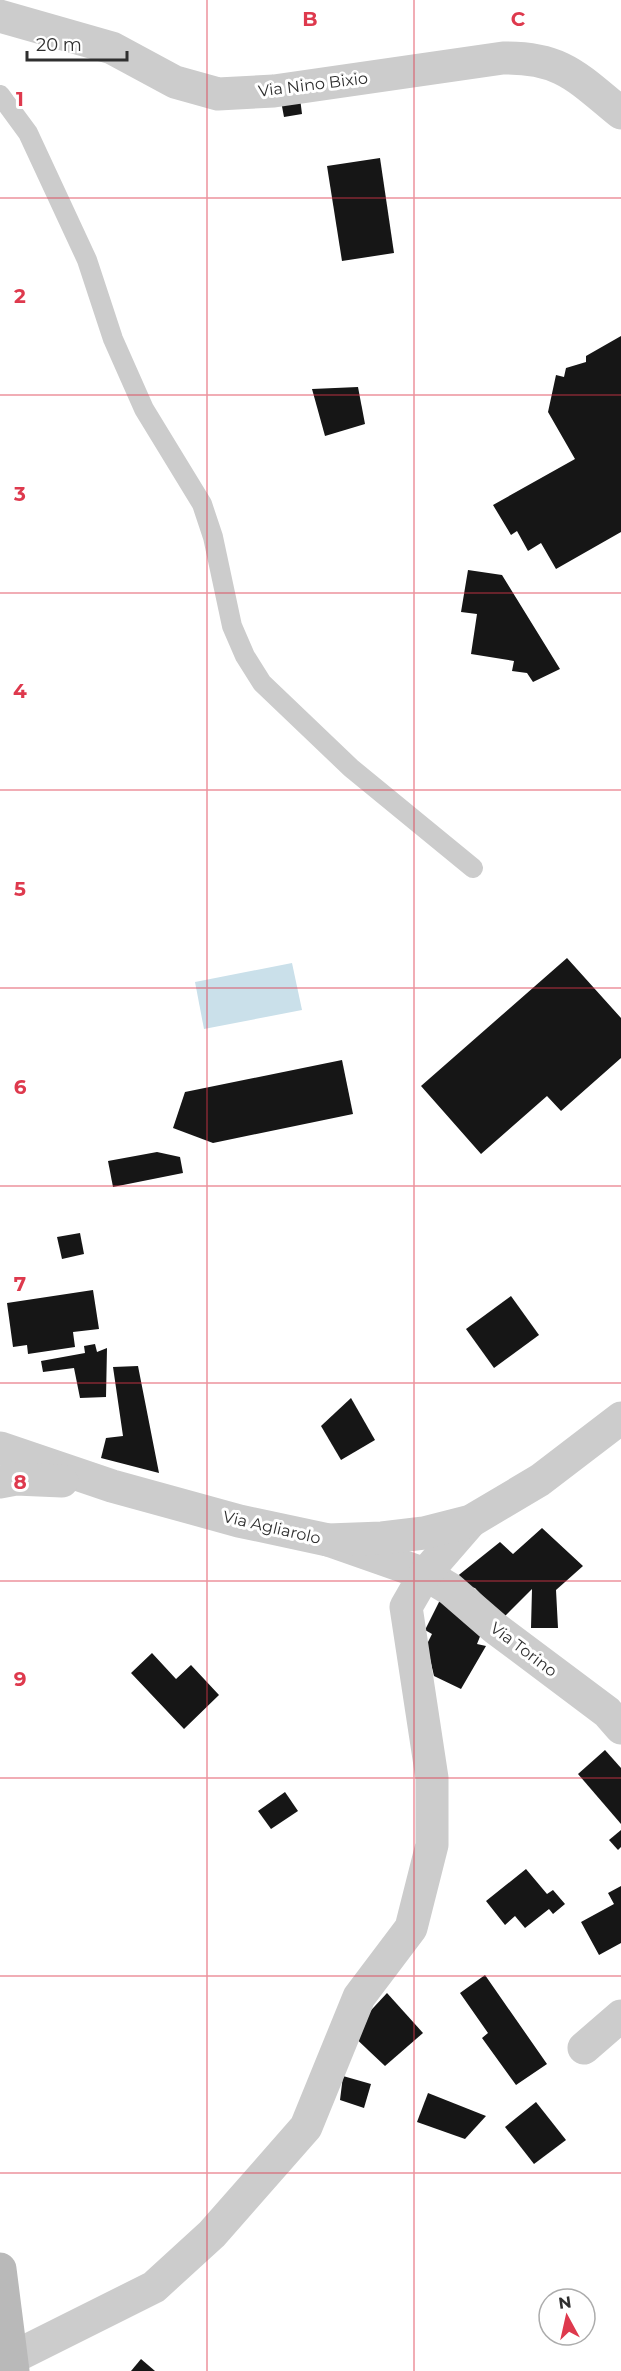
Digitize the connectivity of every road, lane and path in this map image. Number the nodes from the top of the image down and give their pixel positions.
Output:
1 (0, 16) edge
2 (0, 95) edge
3 (621, 113) edge
4 (473, 868) dead end
5 (621, 1418) edge
6 (0, 1448) edge
7 (0, 1482) edge
8 (112, 1486) junction
9 (471, 1521) junction
10 (327, 1540) junction
11 (425, 1574) junction
12 (621, 1728) edge
13 (621, 2016) edge
14 (584, 2048) dead end
15 (1, 2283) edge
16 (13, 2365) edge

1 - 3 street, Via Nino Bixio
2 - 4 lane
5 - 9 street
6 - 8 street
7 - 8 street
8 - 10 street, Via Agliarolo
9 - 10 street, Via Agliarolo
9 - 11 street
10 - 11 street, Via Torino
11 - 12 street, Via Torino
11 - 16 street
13 - 14 street
15 - 16 main road

